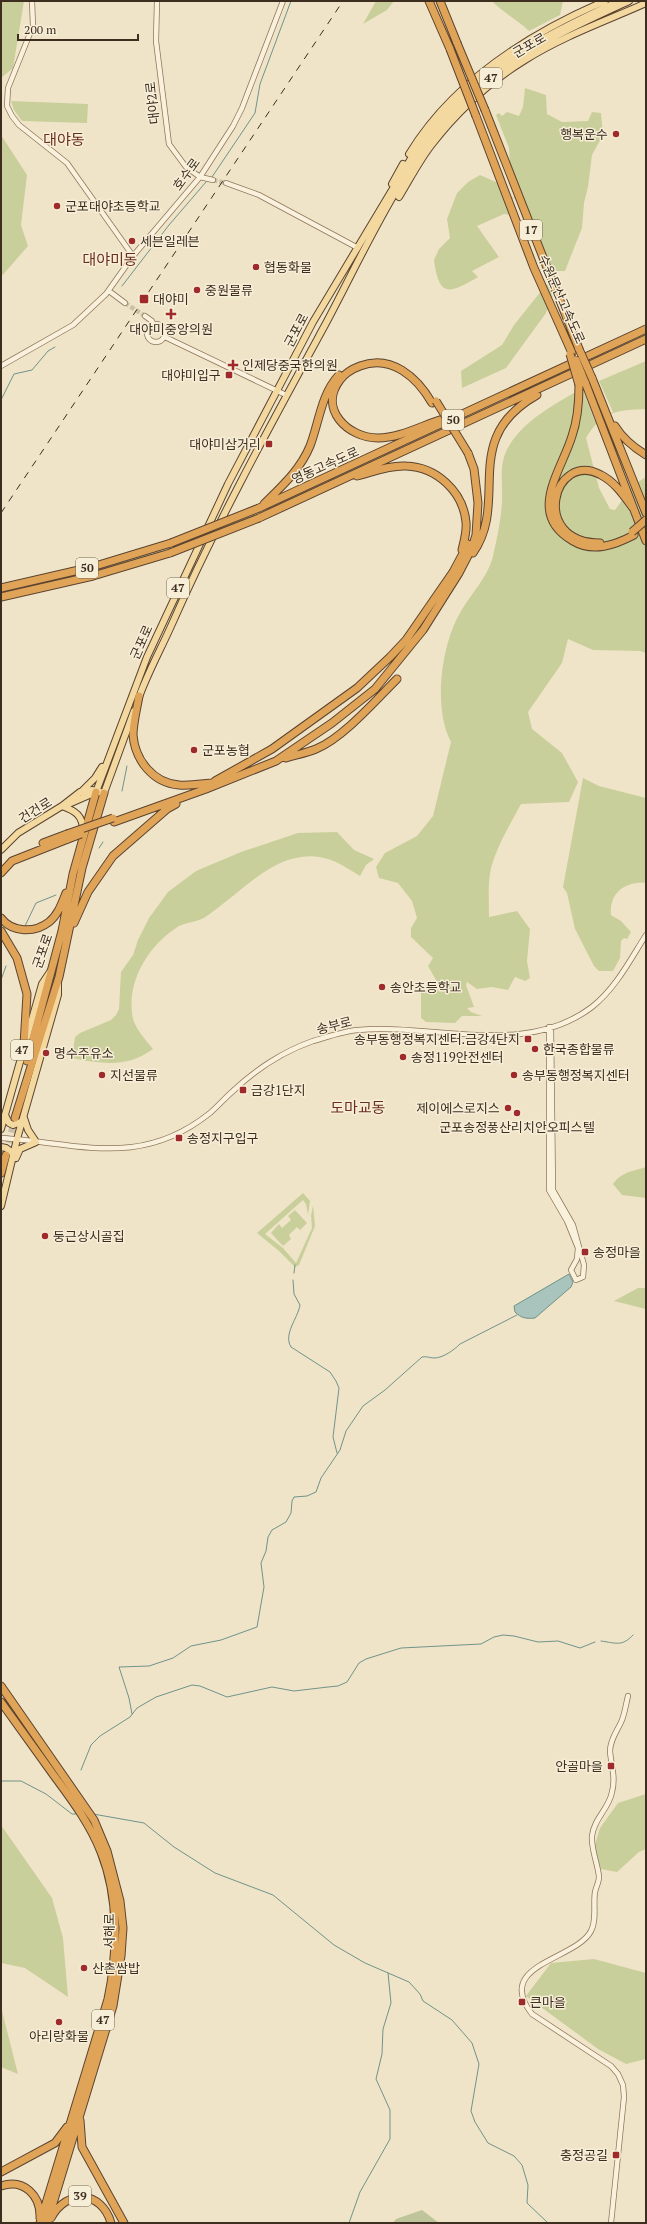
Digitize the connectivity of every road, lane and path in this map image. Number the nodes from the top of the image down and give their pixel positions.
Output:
1 (32, 1) edge
2 (157, 1) edge
3 (284, 1) edge
4 (429, 1) edge
5 (440, 1) edge
6 (604, 1) edge
7 (618, 1) edge
8 (629, 1) edge
9 (646, 3) edge
10 (200, 177) junction
11 (213, 180) tunnel mouth
12 (226, 183) tunnel mouth
13 (388, 198) junction
14 (375, 233) junction
15 (358, 248) junction
16 (133, 256) junction
17 (108, 291) junction
18 (125, 302) tunnel mouth
19 (145, 316) tunnel mouth
20 (153, 324) junction
21 (646, 329) edge
22 (165, 337) junction
23 (646, 339) edge
24 (574, 352) junction
25 (1, 366) edge
26 (578, 371) junction
27 (582, 384) junction
28 (278, 392) junction
29 (286, 395) junction
30 (434, 402) junction
31 (602, 404) junction
32 (463, 415) junction
33 (646, 455) edge
34 (330, 485) junction
35 (259, 508) junction
36 (633, 508) junction
37 (646, 513) edge
38 (646, 520) edge
39 (646, 525) edge
40 (633, 533) junction
41 (646, 541) edge
42 (456, 572) junction
43 (1, 588) edge
44 (1, 597) edge
45 (409, 641) junction
46 (396, 679) dead end
47 (139, 696) junction
48 (276, 761) junction
49 (105, 766) junction
50 (227, 779) junction
51 (208, 786) junction
52 (80, 792) junction
53 (96, 792) junction
54 (104, 793) junction
55 (62, 806) junction
56 (68, 836) junction
57 (83, 836) junction
58 (1, 850) edge
59 (1, 866) edge
60 (1, 873) edge
61 (73, 874) junction
62 (1, 918) edge
63 (1, 931) edge
64 (68, 934) junction
65 (646, 934) edge
66 (50, 972) junction
67 (59, 977) junction
68 (550, 1027) junction
69 (24, 1045) junction
70 (10, 1116) junction
71 (23, 1119) junction
72 (1, 1129) edge
73 (1, 1138) edge
74 (17, 1139) junction
75 (36, 1142) junction
76 (1, 1148) edge
77 (14, 1154) junction
78 (6, 1155) tunnel mouth
79 (1, 1173) edge
80 (4, 1196) junction
81 (1, 1206) edge
82 (1, 1686) edge
83 (628, 1696) dead end
84 (1, 1702) edge
85 (77, 2115) junction
86 (1, 2172) edge
87 (1, 2186) edge
88 (40, 2223) edge
89 (48, 2223) edge
90 (111, 2223) edge
91 (124, 2223) edge
92 (611, 2223) edge

1 - 16 street
2 - 10 street, 대야2로
3 - 10 street, 호수로
4 - 24 highway, 수원문산고속도로 / 17, bridge
5 - 24 highway, 수원문산고속도로 / 17, bridge
6 - 13 main road, 군포로 / 47
7 - 13 main road, 군포로 / 47
8 - 14 main road, 군포로 / 47
9 - 14 main road, 군포로 / 47
10 - 11 street, 대야2로
10 - 16 street, 호수로
12 - 15 street
13 - 15 main road, 군포로 / 47
14 - 29 main road, 군포로 / 47
15 - 28 main road, 군포로 / 47
16 - 17 street, 호수로
17 - 18 street
17 - 25 street, 호수로
19 - 20 street
20 - 22 street
20 - 22 street
21 - 32 highway, 영동고속도로 / 50
22 - 28 street
23 - 26 highway, 영동고속도로 / 50
24 - 27 highway, 수원문산고속도로 / 17, bridge
24 - 31 highway, 수원문산고속도로 / 17, bridge
26 - 34 highway, 영동고속도로 / 50
26 - 42 highway
27 - 36 highway, 수원문산고속도로 / 17
27 - 40 highway
28 - 29 street
28 - 49 main road, 군포로 / 47
29 - 47 main road, 군포로 / 47
30 - 32 highway
30 - 35 highway
30 - 42 highway, bridge
31 - 33 highway
31 - 37 highway, 수원문산고속도로 / 17
32 - 35 highway, 영동고속도로 / 50
34 - 42 highway
34 - 44 highway, 영동고속도로 / 50, bridge
35 - 43 highway, 영동고속도로 / 50, bridge
36 - 40 highway
36 - 41 highway, 수원문산고속도로 / 17
38 - 40 highway, bridge
39 - 40 highway
42 - 45 highway
42 - 45 highway
45 - 48 highway
45 - 50 highway
46 - 48 highway
47 - 51 highway
47 - 54 main road, 군포로 / 47
48 - 50 highway
49 - 52 main road
49 - 53 main road, 군포로 / 47
50 - 51 highway
51 - 56 highway, bridge
51 - 64 highway
52 - 53 main road, 건건로
52 - 55 main road, 건건로
53 - 54 main road, 건건로
53 - 55 main road, 건건로
53 - 57 highway, 군포로 / 47
54 - 64 highway, 군포로 / 47
55 - 57 main road
55 - 58 main road, 건건로
56 - 59 highway
56 - 60 highway
57 - 61 highway, 군포로 / 47
61 - 62 highway
61 - 66 highway, 군포로 / 47
63 - 69 highway
64 - 67 highway, 군포로 / 47
65 - 68 street, 송부로
66 - 69 main road, 군포로 / 47
66 - 70 highway, 47
67 - 70 highway, 47
67 - 71 main road, 군포로 / 47
68 - 68 street
68 - 75 street, 송부로
69 - 70 main road, 군포로 / 47
70 - 71 main road
70 - 72 main road, 군포로 / 47
71 - 74 main road, 군포로 / 47
71 - 75 main road
73 - 74 street, 송부로
74 - 75 street, 송부로
74 - 77 main road, 47
75 - 80 main road
76 - 77 main road
77 - 80 main road, 47
78 - 79 highway
80 - 81 main road, 47
82 - 85 highway, 서해로 / 47
83 - 92 street
84 - 85 highway, 서해로 / 47
85 - 86 highway
85 - 88 highway, 서해로 / 47
85 - 89 highway, 서해로 / 47
85 - 91 highway
87 - 88 highway
89 - 90 highway, 39

